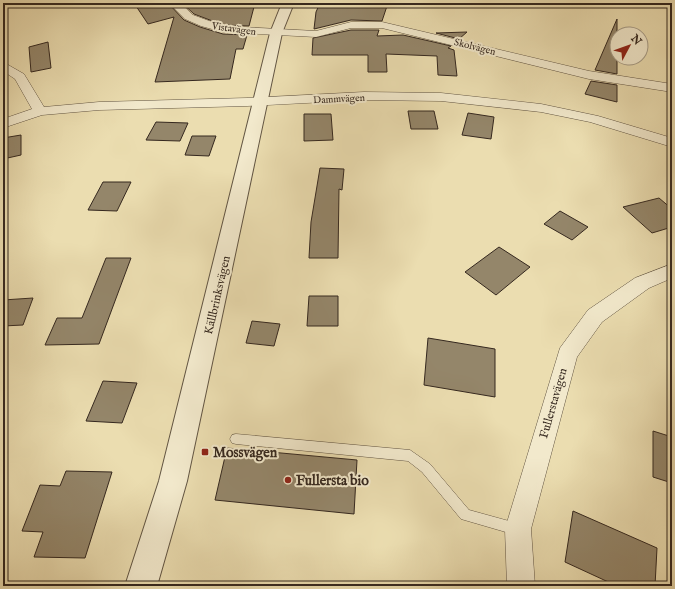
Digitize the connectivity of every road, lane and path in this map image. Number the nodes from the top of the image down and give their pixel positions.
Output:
1 (174, 3) edge
2 (288, 3) edge
3 (276, 33) junction
4 (3, 66) edge
5 (672, 88) edge
6 (262, 101) junction
7 (40, 111) junction
8 (3, 124) edge
9 (672, 143) edge
10 (672, 271) edge
11 (236, 439) dead end
12 (518, 529) junction
13 (141, 586) edge
14 (521, 586) edge

1 - 3 street, Vistavägen
2 - 3 street, Källbrinksvägen
3 - 5 street, Skolvägen
3 - 6 street, Källbrinksvägen
4 - 7 street
6 - 7 street, Dammvägen
6 - 9 street, Dammvägen
6 - 13 street, Källbrinksvägen
7 - 8 street, Dammvägen
10 - 12 street, Fullerstavägen
11 - 12 lane
12 - 14 street, Fullerstavägen

